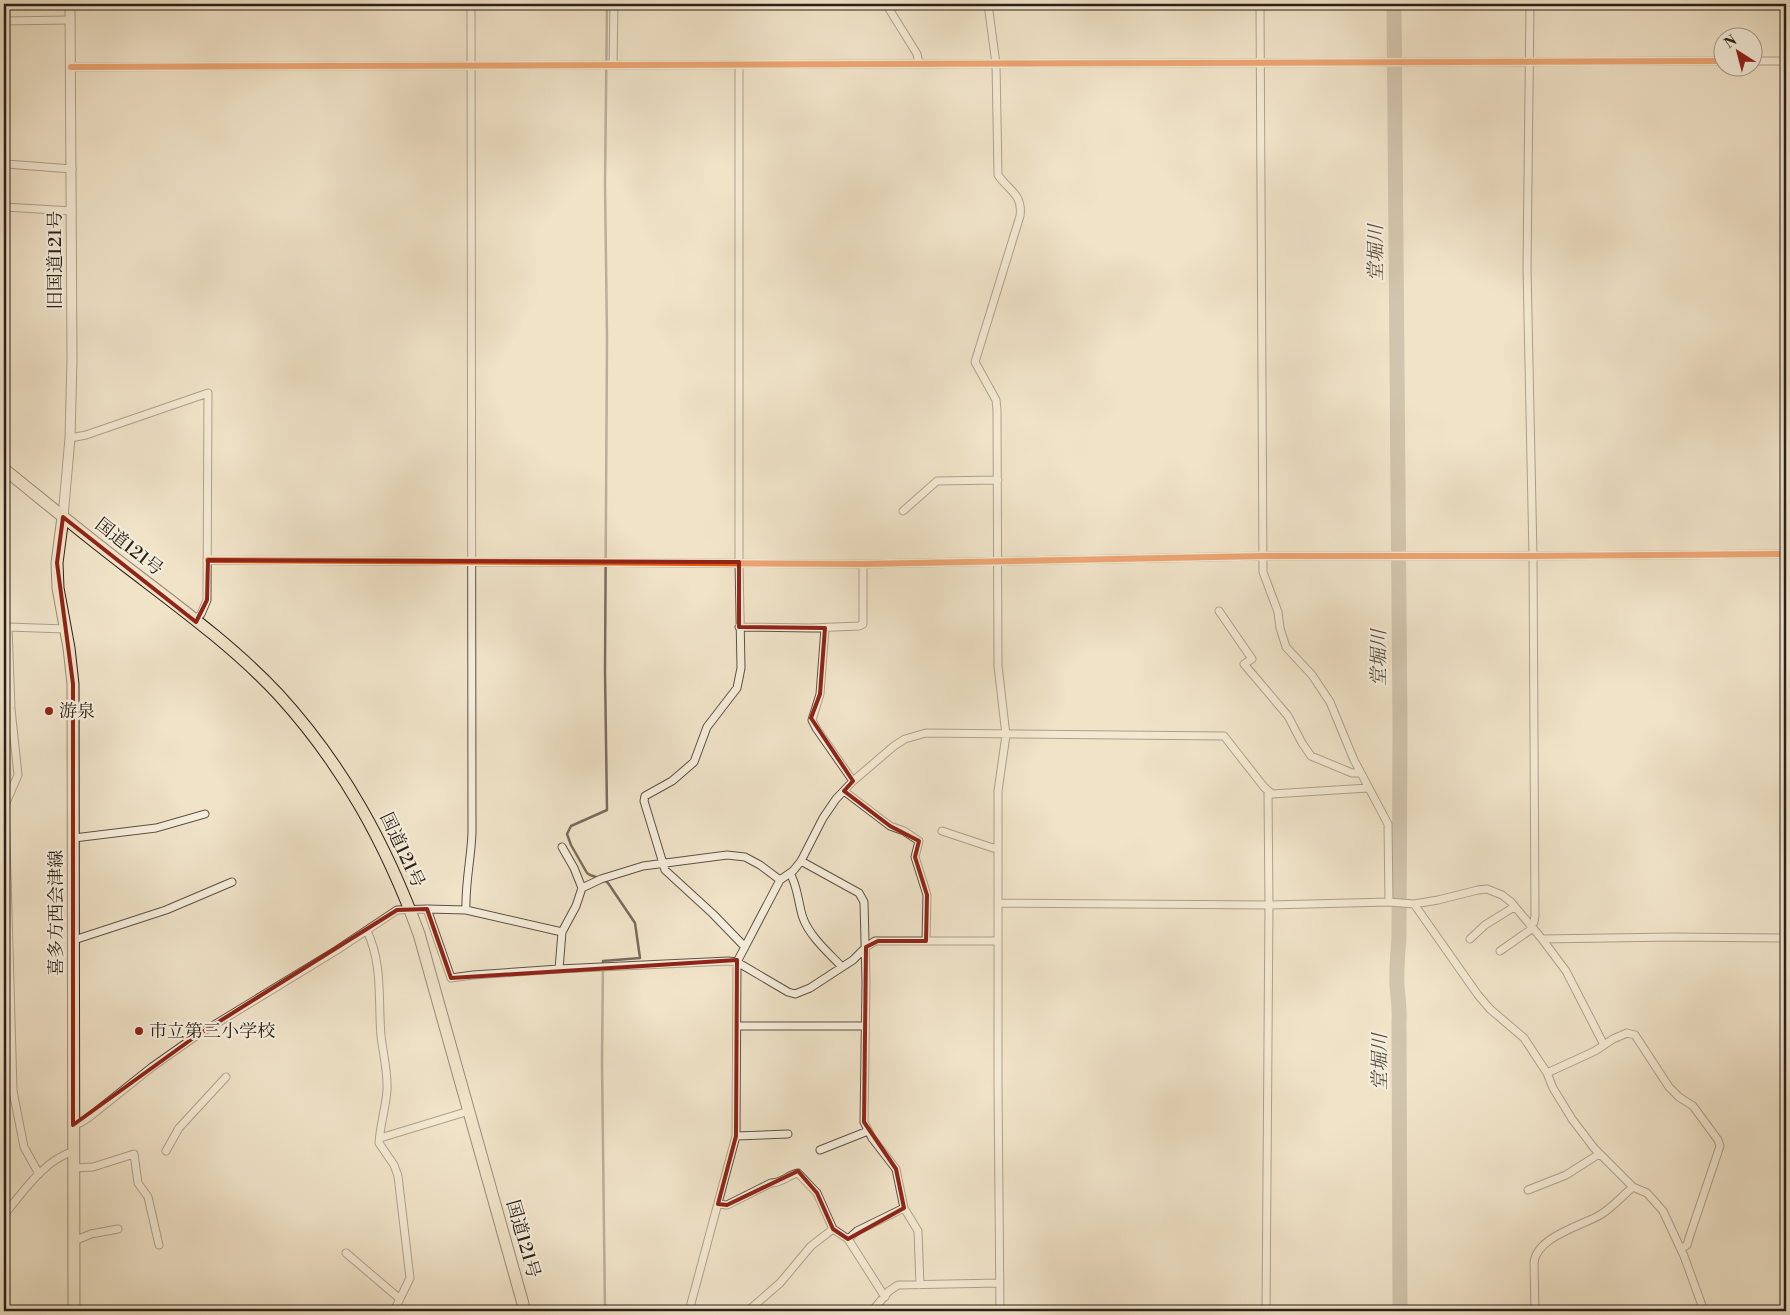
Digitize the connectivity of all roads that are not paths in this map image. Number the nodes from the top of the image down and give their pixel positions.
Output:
1 (70, 4) edge
2 (471, 4) edge
3 (614, 4) edge
4 (886, 4) edge
5 (988, 4) edge
6 (1260, 4) edge
7 (1530, 4) edge
8 (4, 20) edge
9 (70, 20) junction
10 (1530, 61) junction
11 (1712, 61) edge
12 (1762, 61) edge
13 (1786, 61) edge
14 (1260, 62) junction
15 (919, 64) junction
16 (996, 64) junction
17 (613, 65) junction
18 (739, 65) junction
19 (471, 66) junction
20 (71, 67) junction
21 (6, 164) dead end
22 (72, 169) junction
23 (4, 207) edge
24 (72, 211) junction
25 (70, 438) junction
26 (4, 469) edge
27 (998, 480) junction
28 (903, 511) dead end
29 (63, 517) junction
30 (1786, 554) edge
31 (1262, 556) junction
32 (1533, 556) junction
33 (208, 560) junction
34 (998, 560) junction
35 (471, 562) junction
36 (739, 562) junction
37 (863, 564) junction
38 (1219, 611) dead end
39 (195, 620) junction
40 (740, 627) junction
41 (825, 628) junction
42 (65, 629) junction
43 (1006, 735) junction
44 (1361, 773) junction
45 (853, 781) junction
46 (1368, 788) junction
47 (844, 791) junction
48 (1268, 791) junction
49 (205, 814) dead end
50 (942, 831) dead end
51 (74, 838) junction
52 (562, 847) dead end
53 (998, 848) junction
54 (801, 861) junction
55 (663, 862) junction
56 (790, 873) junction
57 (780, 880) junction
58 (232, 882) dead end
59 (582, 888) junction
60 (1390, 902) junction
61 (998, 903) junction
62 (1414, 904) junction
63 (1269, 905) junction
64 (1514, 907) junction
65 (427, 909) junction
66 (410, 910) junction
67 (466, 910) junction
68 (1532, 927) junction
69 (367, 931) junction
70 (562, 932) junction
71 (1786, 938) edge
72 (1542, 939) junction
73 (74, 940) junction
74 (1470, 940) dead end
75 (926, 941) junction
76 (998, 941) junction
77 (745, 947) junction
78 (866, 948) junction
79 (1500, 952) dead end
80 (737, 962) junction
81 (842, 967) junction
82 (559, 969) junction
83 (737, 1026) junction
84 (865, 1026) junction
85 (1604, 1045) junction
86 (1547, 1073) junction
87 (226, 1077) dead end
88 (469, 1111) junction
89 (73, 1125) junction
90 (868, 1131) junction
91 (788, 1134) dead end
92 (736, 1136) junction
93 (380, 1138) junction
94 (74, 1150) junction
95 (166, 1150) dead end
96 (820, 1150) dead end
97 (1599, 1154) junction
98 (74, 1168) junction
99 (39, 1174) junction
100 (1633, 1187) junction
101 (1528, 1190) dead end
102 (718, 1204) junction
103 (904, 1208) junction
104 (4, 1215) edge
105 (118, 1228) dead end
106 (833, 1229) junction
107 (848, 1239) junction
108 (74, 1241) junction
109 (159, 1245) dead end
110 (1681, 1249) junction
111 (346, 1253) dead end
112 (999, 1283) junction
113 (920, 1285) junction
114 (884, 1297) junction
115 (400, 1299) junction
116 (74, 1311) edge
117 (394, 1311) edge
118 (525, 1311) edge
119 (689, 1311) edge
120 (748, 1311) edge
121 (872, 1311) edge
122 (1000, 1311) edge
123 (1266, 1311) edge
124 (1535, 1311) edge
125 (1704, 1311) edge

1 - 9 street, 旧国道121号
2 - 19 street
3 - 17 street
4 - 15 street
5 - 16 street
6 - 14 street
7 - 10 street
8 - 9 street
9 - 20 street, 旧国道121号
10 - 11 street
10 - 14 street
10 - 32 street
12 - 13 street
14 - 16 street
14 - 31 street
15 - 16 street
15 - 18 street
16 - 27 street
17 - 18 street
17 - 19 street
18 - 36 street
19 - 20 street
19 - 35 street
20 - 22 street, 旧国道121号
21 - 22 street
22 - 24 street, 旧国道121号
23 - 24 street
24 - 25 street, 旧国道121号
25 - 29 street, 旧国道121号
25 - 33 street
26 - 29 main road, 国道121号
27 - 28 street
27 - 34 street
29 - 39 main road, 国道121号
29 - 42 main road, 喜多方西会津線
30 - 32 street
31 - 32 street
31 - 34 street
31 - 44 street
32 - 68 street
33 - 35 street
33 - 39 street
34 - 37 street
34 - 43 street
35 - 36 street
35 - 67 street
36 - 37 street
36 - 40 street
37 - 41 street
38 - 44 street
39 - 66 main road, 国道121号
40 - 41 street
40 - 55 street
41 - 45 street
42 - 51 main road, 喜多方西会津線
42 - 99 street
43 - 45 street
43 - 48 street
43 - 53 street
44 - 46 street
45 - 47 street
46 - 48 street
46 - 60 street
47 - 54 street
47 - 75 street
48 - 63 street
49 - 51 street
50 - 53 street
51 - 73 main road, 喜多方西会津線
52 - 59 street
53 - 61 street
54 - 56 street
54 - 78 street
55 - 57 street
55 - 59 street
55 - 77 street
56 - 57 street
56 - 81 street
57 - 77 street
58 - 73 street
59 - 70 street
60 - 62 street
60 - 63 street
61 - 63 street
61 - 76 street
62 - 64 street
62 - 86 street
63 - 123 street
64 - 68 street
64 - 74 street
65 - 66 street
65 - 67 street
65 - 82 street
66 - 69 street
66 - 88 main road, 国道121号
67 - 70 street
68 - 72 street
68 - 79 street
69 - 89 street
69 - 93 street
70 - 82 street
71 - 72 street
72 - 85 street
73 - 89 main road, 喜多方西会津線
75 - 76 street
75 - 78 street
76 - 112 street
77 - 80 street
78 - 81 street
78 - 84 street
80 - 81 street
80 - 82 street
80 - 83 street
83 - 84 street
83 - 92 street
84 - 90 street
85 - 86 street
85 - 110 street
86 - 97 street
87 - 95 street
88 - 93 street
88 - 118 main road, 国道121号
89 - 94 main road, 喜多方西会津線
90 - 96 street
90 - 103 street
91 - 92 street
92 - 102 street
93 - 115 street
94 - 98 main road, 喜多方西会津線
94 - 99 street
97 - 100 street
97 - 101 street
98 - 108 main road, 喜多方西会津線
98 - 109 street
99 - 104 street
100 - 110 street
100 - 124 street
102 - 106 street
102 - 119 street
103 - 107 street
103 - 113 street
105 - 108 street
106 - 107 street
106 - 120 street
107 - 114 street
108 - 116 main road, 喜多方西会津線
110 - 125 street
111 - 115 street
112 - 113 street
112 - 122 street
113 - 114 street
114 - 121 street
115 - 117 street

